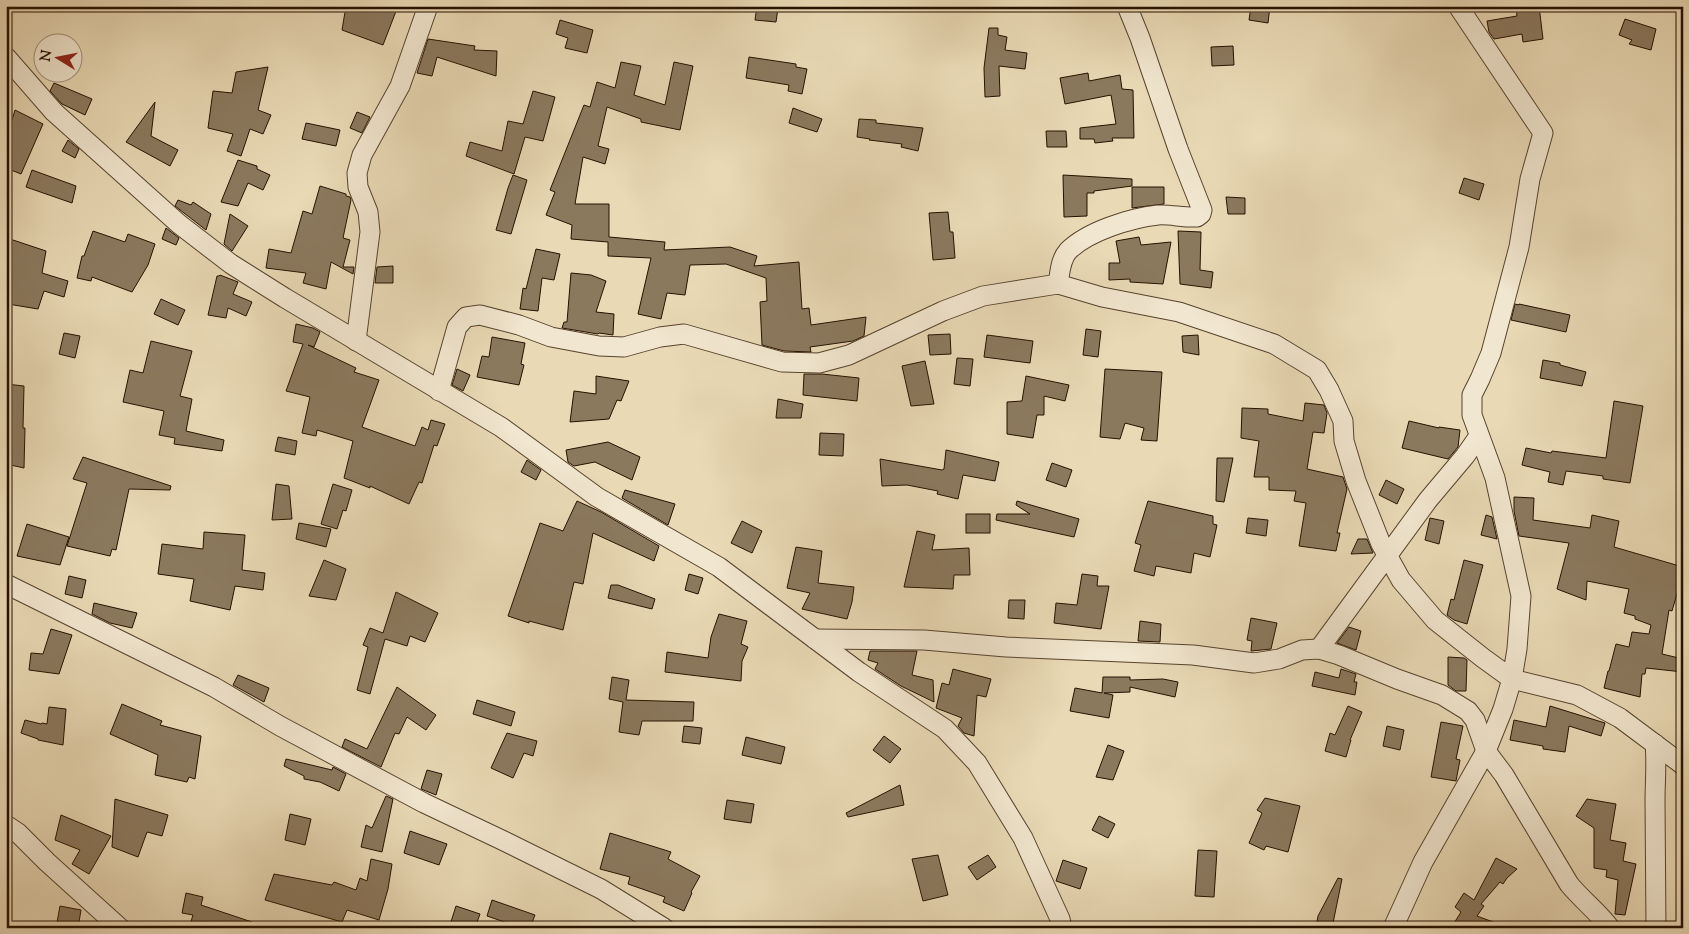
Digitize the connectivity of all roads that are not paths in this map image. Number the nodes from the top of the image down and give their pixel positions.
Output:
1 (428, 6) edge
2 (1127, 6) edge
3 (1458, 6) edge
4 (6, 57) edge
5 (1058, 284) junction
6 (356, 341) junction
7 (439, 391) junction
8 (1479, 436) junction
9 (1387, 554) junction
10 (6, 584) edge
11 (815, 639) junction
12 (1319, 649) junction
13 (1512, 679) junction
14 (1655, 744) junction
15 (1486, 751) junction
16 (1683, 765) edge
17 (6, 825) edge
18 (120, 928) edge
19 (664, 928) edge
20 (1062, 928) edge
21 (1393, 928) edge
22 (1610, 928) edge
23 (1656, 928) edge

1 - 6 street
2 - 5 street
3 - 8 street
4 - 6 street
5 - 7 street
5 - 9 street
6 - 7 street
7 - 11 street
8 - 9 street
8 - 13 street
9 - 12 street
9 - 13 street
10 - 19 street
11 - 12 street
11 - 20 street
12 - 15 street
13 - 14 street
13 - 15 street
14 - 16 street
14 - 23 street
15 - 21 street
15 - 22 street
17 - 18 street

